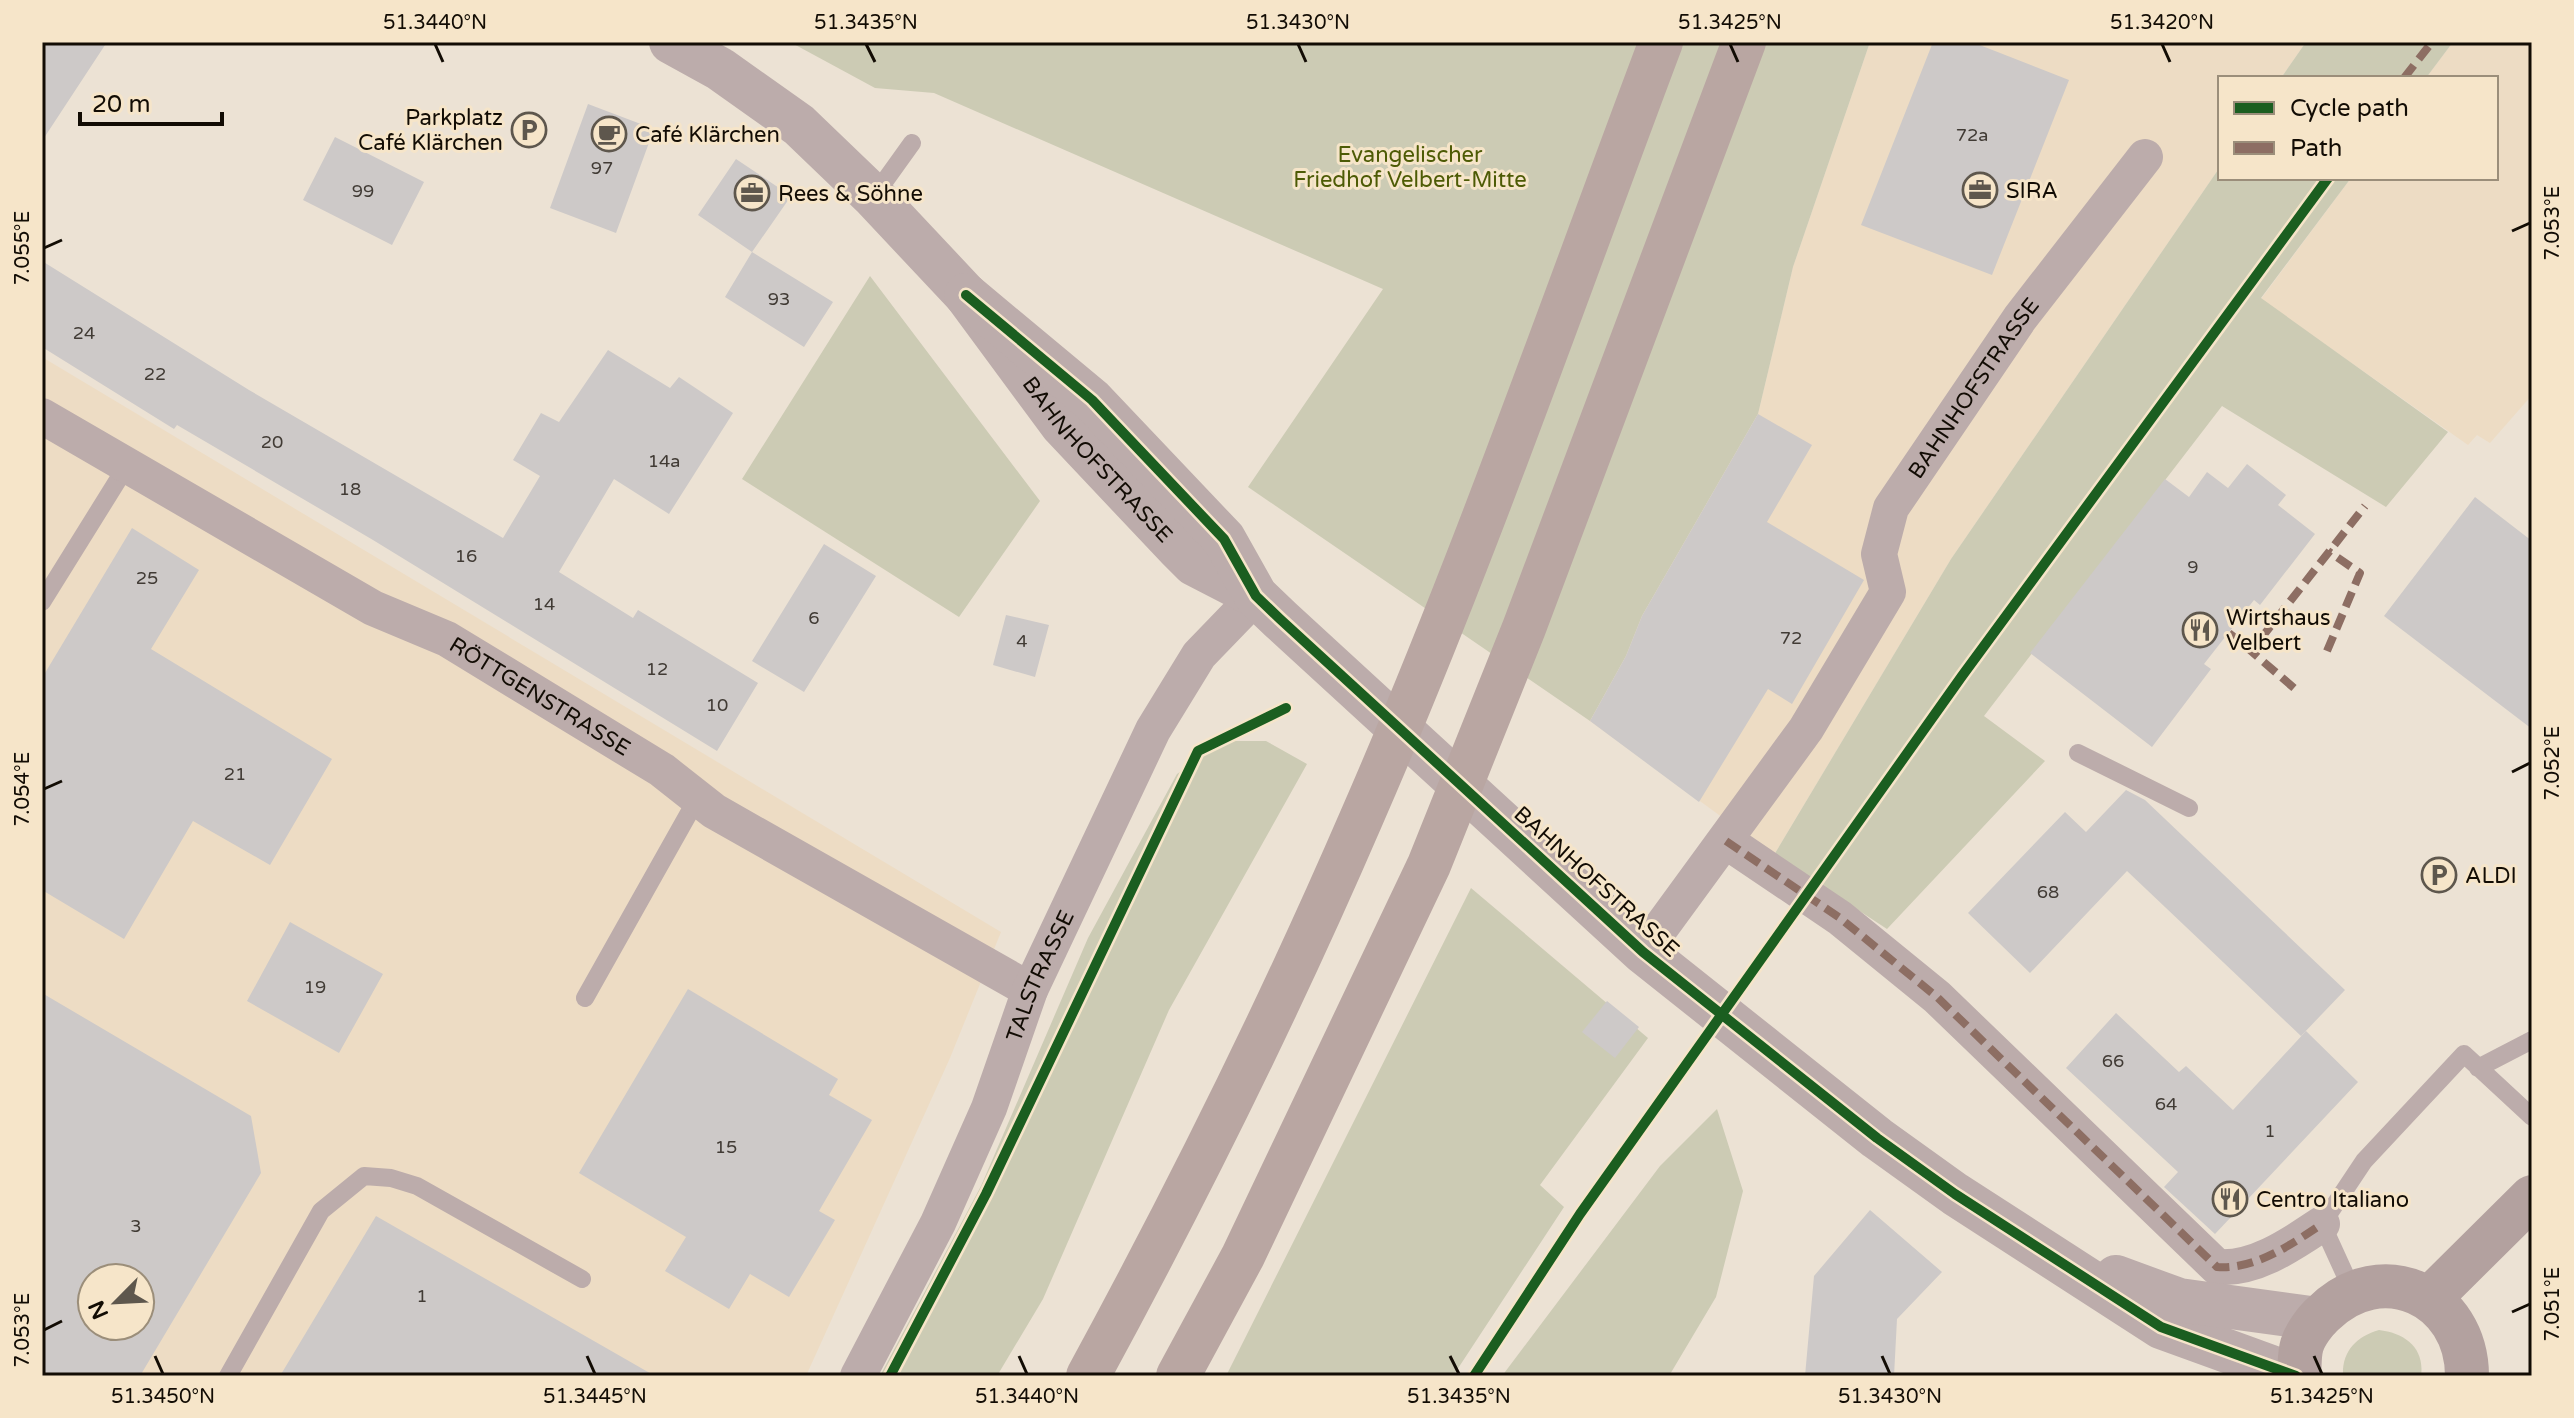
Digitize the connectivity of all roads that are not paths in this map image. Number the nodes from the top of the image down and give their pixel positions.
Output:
1 (671, 42) edge
2 (1661, 42) edge
3 (1744, 42) edge
4 (912, 143) dead end
5 (2145, 157) dead end
6 (874, 197) junction
7 (42, 416) edge
8 (126, 467) junction
9 (1256, 596) junction
10 (42, 602) edge
11 (2078, 753) dead end
12 (698, 797) junction
13 (2189, 808) dead end
14 (1726, 841) junction
15 (1643, 952) junction
16 (1030, 990) junction
17 (585, 998) dead end
18 (2532, 1040) edge
19 (2478, 1068) junction
20 (2532, 1117) edge
21 (2532, 1197) edge
22 (2322, 1224) junction
23 (2035, 1247) junction
24 (582, 1279) dead end
25 (2353, 1292) junction
26 (2430, 1298) junction
27 (2318, 1319) junction
28 (228, 1376) edge
29 (858, 1376) edge
30 (1088, 1376) edge
31 (1178, 1376) edge
32 (2298, 1376) edge
33 (2467, 1376) edge

1 - 6 street, BAHNHOFSTRASSE
2 - 30 highway
3 - 31 highway
4 - 6 lane
5 - 14 street, BAHNHOFSTRASSE
6 - 9 street, BAHNHOFSTRASSE
7 - 8 street, RÖTTGENSTRASSE
8 - 10 lane
8 - 12 street, RÖTTGENSTRASSE
9 - 15 street, BAHNHOFSTRASSE
9 - 16 street, TALSTRASSE
11 - 13 lane
12 - 16 street, RÖTTGENSTRASSE
12 - 17 lane
14 - 15 street, BAHNHOFSTRASSE
14 - 22 street
15 - 23 street, BAHNHOFSTRASSE
16 - 29 street, TALSTRASSE
18 - 19 lane
19 - 20 lane
19 - 22 lane
21 - 26 main road
22 - 25 lane
23 - 27 street, BAHNHOFSTRASSE
23 - 32 street, BAHNHOFSTRASSE
24 - 28 lane
25 - 26 main road
25 - 27 main road
26 - 33 main road
27 - 32 main road

